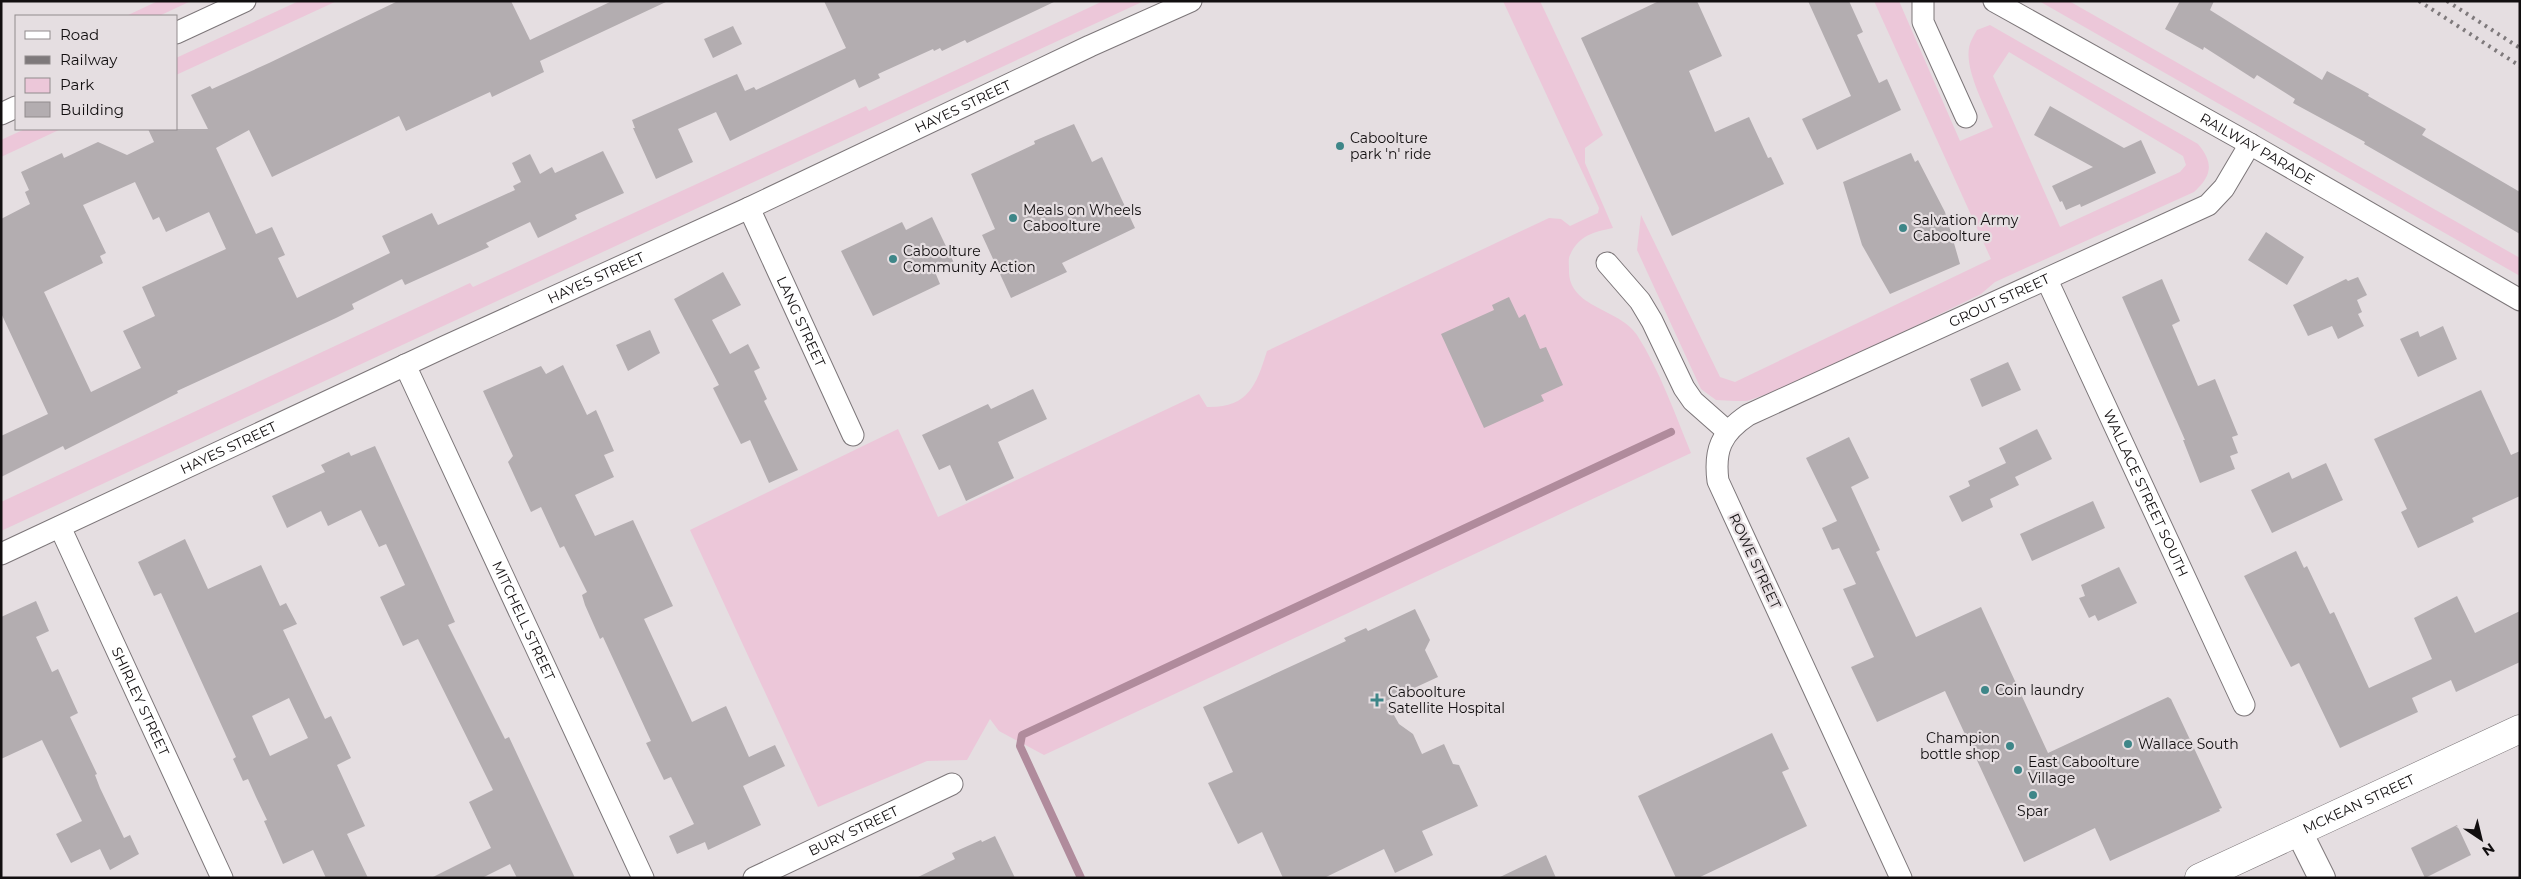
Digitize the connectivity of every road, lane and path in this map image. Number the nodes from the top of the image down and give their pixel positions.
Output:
1 (245, 1) edge
2 (1191, 1) edge
3 (1923, 1) edge
4 (1994, 1) edge
5 (178, 32) edge
6 (15, 107) edge
7 (1, 114) edge
8 (1966, 117) dead end
9 (2250, 144) junction
10 (749, 208) junction
11 (1607, 263) dead end
12 (2048, 280) junction
13 (2520, 300) edge
14 (404, 365) junction
15 (1727, 431) junction
16 (853, 435) dead end
17 (60, 527) junction
18 (1, 554) edge
19 (2244, 706) dead end
20 (2520, 730) edge
21 (952, 784) dead end
22 (2299, 832) junction
23 (222, 878) edge
24 (643, 878) edge
25 (754, 878) edge
26 (1901, 878) edge
27 (2199, 878) edge
28 (2322, 878) edge

1 - 5 street
2 - 10 street, HAYES STREET
3 - 8 street
4 - 9 street, RAILWAY PARADE
6 - 7 street
9 - 12 street, GROUT STREET
9 - 13 street, RAILWAY PARADE
10 - 14 street, HAYES STREET
10 - 16 street, LANG STREET
11 - 15 street
12 - 15 street, GROUT STREET
12 - 19 street, WALLACE STREET SOUTH
14 - 17 street, HAYES STREET
14 - 24 street, MITCHELL STREET
15 - 26 street, ROWE STREET
17 - 18 street, HAYES STREET
17 - 23 street, SHIRLEY STREET
20 - 22 main road, MCKEAN STREET
21 - 25 street, BURY STREET
22 - 27 main road, MCKEAN STREET
22 - 28 street

